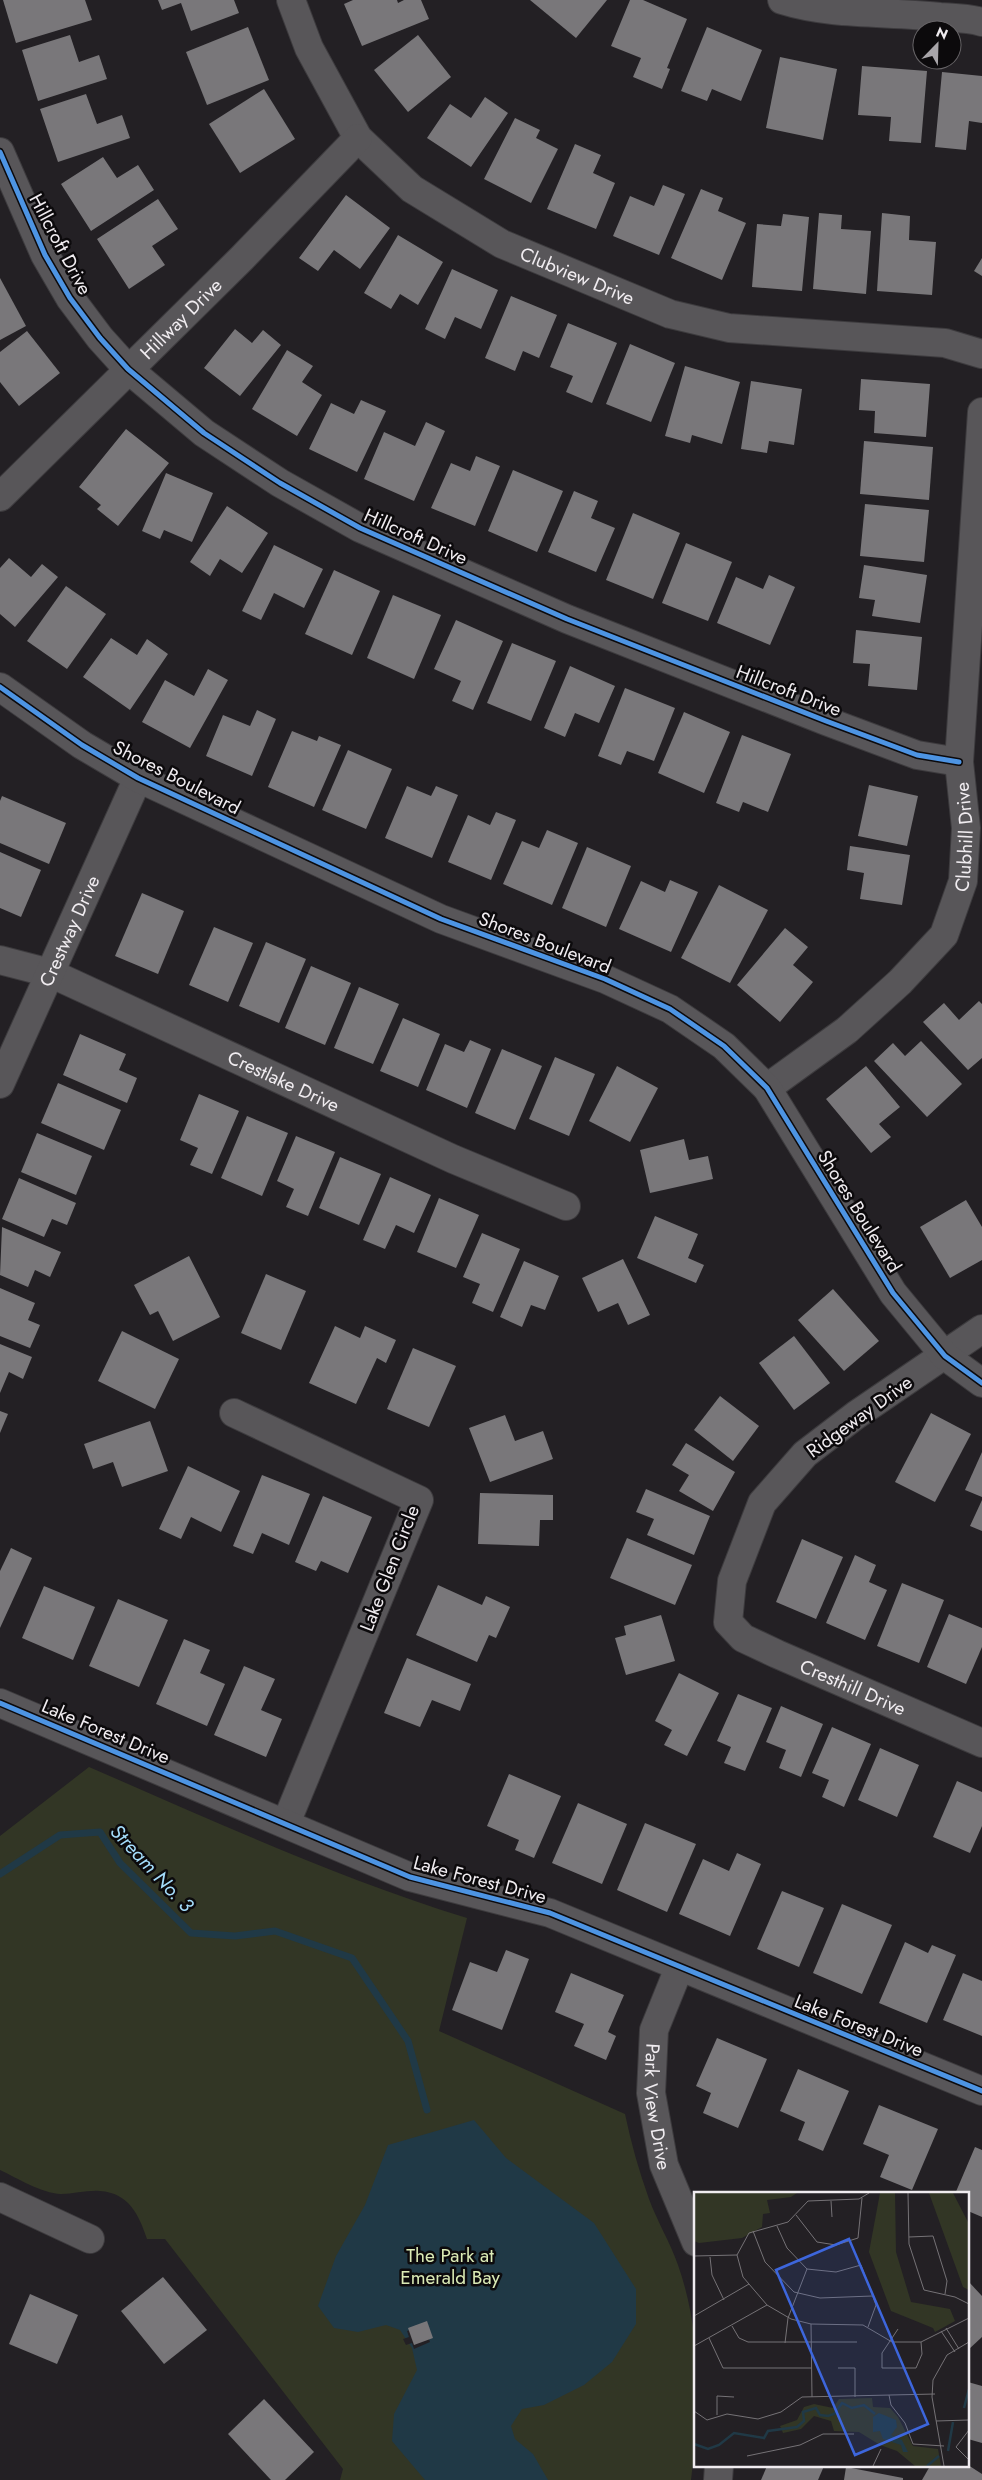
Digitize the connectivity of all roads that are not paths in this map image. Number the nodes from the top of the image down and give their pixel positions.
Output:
1 (291, 0) edge
2 (782, 0) edge
3 (982, 22) edge
4 (358, 138) junction
5 (0, 152) edge
6 (982, 354) edge
7 (128, 369) junction
8 (982, 412) edge
9 (0, 497) edge
10 (0, 688) edge
11 (960, 762) junction
12 (138, 778) junction
13 (0, 960) edge
14 (50, 973) junction
15 (0, 1084) edge
16 (767, 1088) junction
17 (566, 1206) dead end
18 (982, 1329) edge
19 (945, 1356) junction
20 (982, 1383) edge
21 (234, 1413) dead end
22 (728, 1622) joint
23 (0, 1703) edge
24 (982, 1742) edge
25 (286, 1823) junction
26 (679, 1968) junction
27 (982, 2091) edge
28 (0, 2197) edge
29 (694, 2237) edge
30 (90, 2239) dead end

1 - 4 street, Clubview Drive
2 - 3 street
4 - 6 street, Clubview Drive
4 - 7 street, Hillway Drive
5 - 7 street, Hillcroft Drive
7 - 9 street, Hillway Drive
7 - 11 street, Hillcroft Drive
8 - 11 street, Clubhill Drive
10 - 12 street, Shores Boulevard
11 - 16 street, Clubhill Drive
12 - 14 street, Crestway Drive
12 - 16 street, Shores Boulevard
13 - 14 street, Crestlake Drive
14 - 15 street, Crestway Drive
14 - 17 street, Crestlake Drive
16 - 19 street, Shores Boulevard
18 - 19 street, Ridgeway Drive
19 - 20 street, Shores Boulevard
19 - 22 street, Ridgeway Drive
21 - 25 street, Lake Glen Circle
22 - 24 street, Cresthill Drive
23 - 25 street, Lake Forest Drive
25 - 26 street, Lake Forest Drive
26 - 27 street, Lake Forest Drive
26 - 29 street, Park View Drive
28 - 30 street

